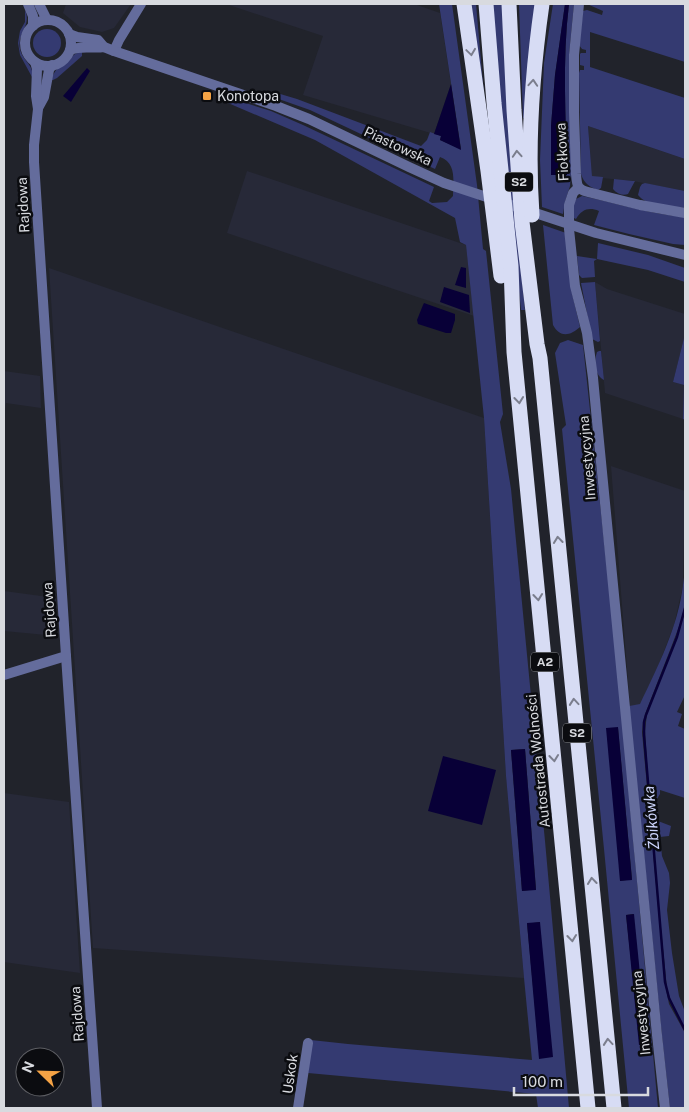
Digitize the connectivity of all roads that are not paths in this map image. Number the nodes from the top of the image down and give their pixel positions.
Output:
1 (28, 4) edge
2 (39, 4) edge
3 (141, 4) edge
4 (464, 4) edge
5 (486, 4) edge
6 (509, 4) edge
7 (542, 4) edge
8 (579, 4) edge
9 (47, 20) junction
10 (33, 26) junction
11 (69, 34) junction
12 (109, 49) junction
13 (70, 50) junction
14 (36, 62) junction
15 (52, 66) junction
16 (38, 109) junction
17 (578, 188) junction
18 (685, 213) edge
19 (685, 255) edge
20 (514, 352) junction
21 (540, 358) junction
22 (66, 656) junction
23 (4, 674) edge
24 (308, 1043) dead end
25 (97, 1108) edge
26 (298, 1108) edge
27 (588, 1108) edge
28 (614, 1108) edge
29 (665, 1108) edge

1 - 10 street
2 - 9 street
3 - 12 street
4 -> 20 highway
5 - 20 highway, S2
21 -> 6 highway, S2
21 -> 7 highway
8 - 17 street, Fiołkowa
9 - 10 street
9 - 11 street
10 - 14 street
11 - 12 street, Piastowska
11 - 13 street
12 - 13 street, Piastowska
12 - 19 street, Piastowska
13 - 15 street
14 - 15 street
14 - 16 street, Rajdowa
15 - 16 street, Rajdowa
16 - 22 street, Rajdowa
17 - 18 street, Fiołkowa
17 - 29 street, Inwestycyjna
20 -> 27 highway, Autostrada Wolności / A2
28 -> 21 highway, S2
22 - 23 street
22 - 25 street, Rajdowa
24 - 26 street, Uskok

